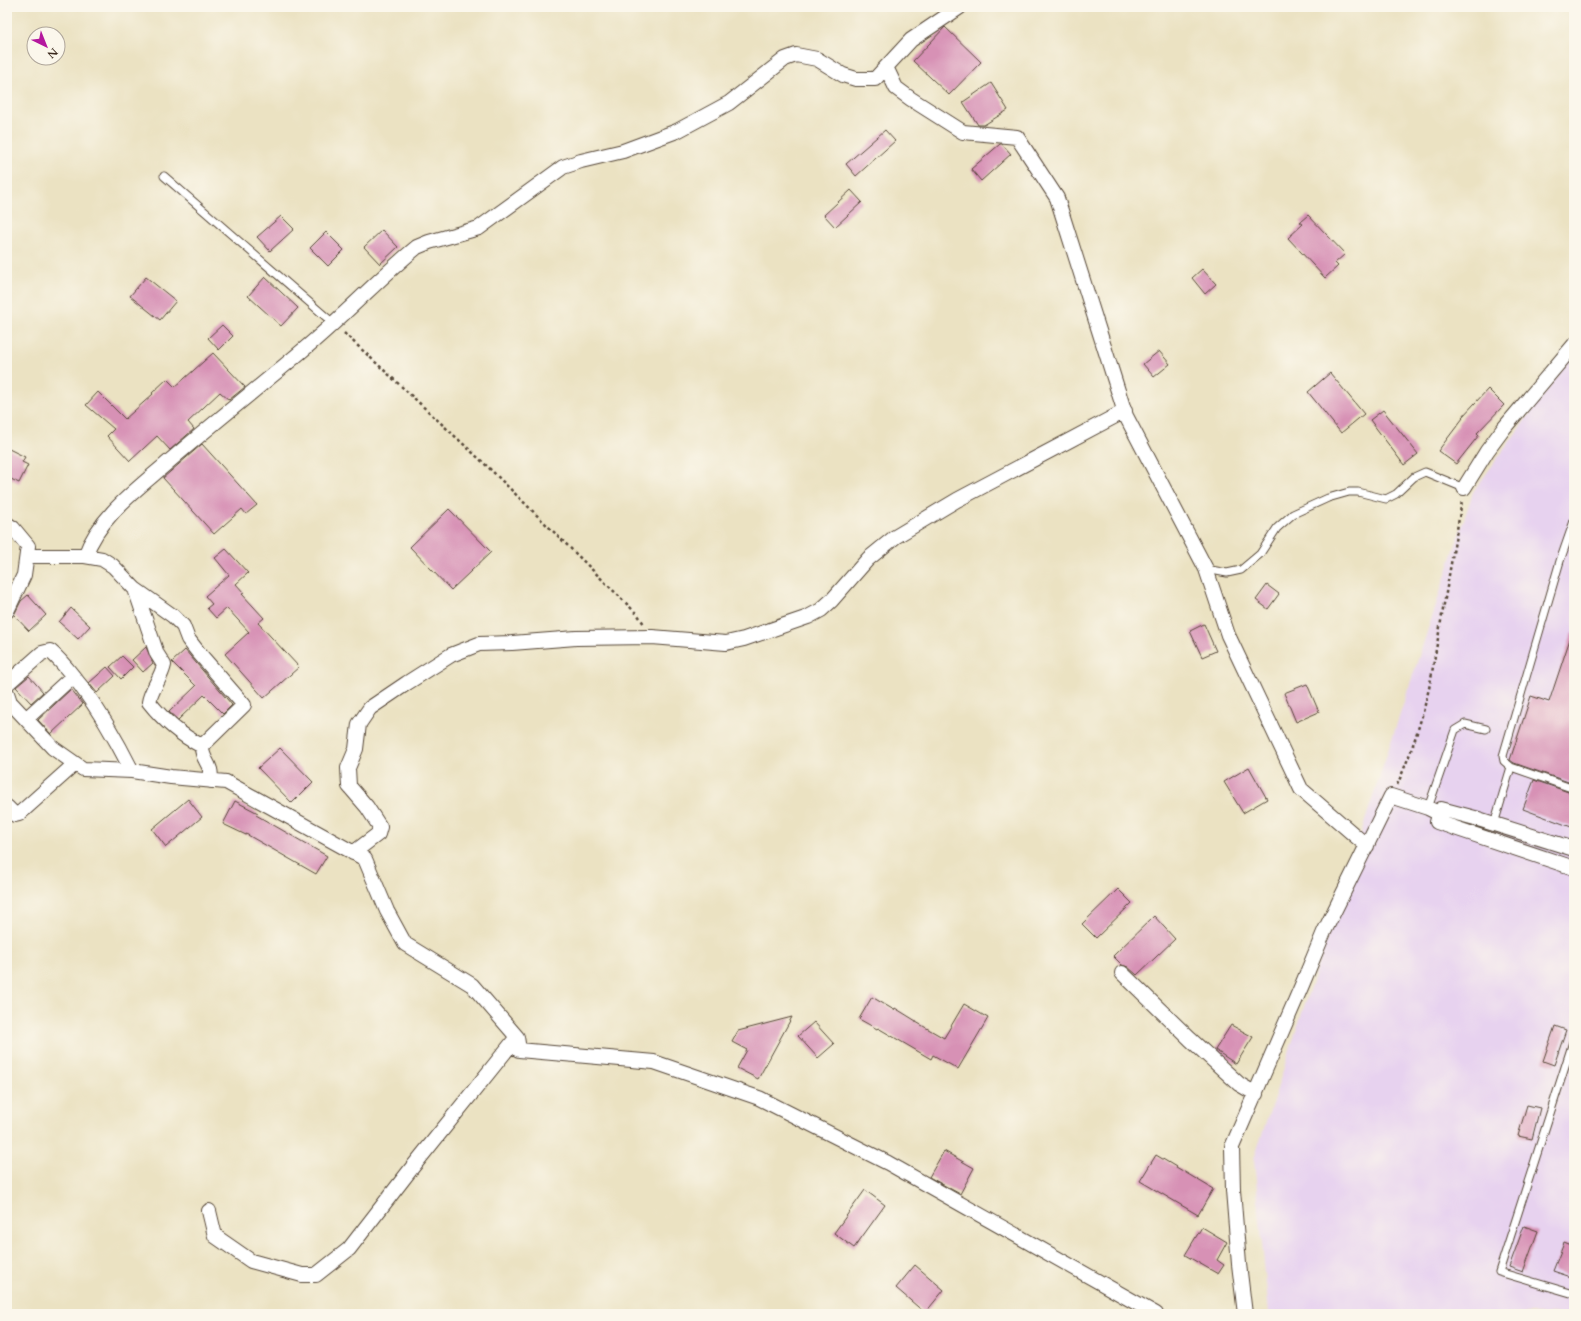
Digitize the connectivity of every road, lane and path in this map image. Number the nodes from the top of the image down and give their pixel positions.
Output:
1 (960, 7) edge
2 (886, 67) junction
3 (164, 176) dead end
4 (333, 323) junction
5 (1574, 345) edge
6 (1125, 411) junction
7 (1464, 488) junction
8 (1574, 521) edge
9 (7, 524) edge
10 (27, 556) junction
11 (84, 556) junction
12 (1206, 569) junction
13 (135, 589) junction
14 (7, 611) edge
15 (652, 636) junction
16 (73, 676) junction
17 (7, 684) edge
18 (8, 699) edge
19 (26, 719) junction
20 (1486, 730) dead end
21 (202, 746) junction
22 (75, 764) junction
23 (1511, 767) junction
24 (132, 771) junction
25 (210, 781) junction
26 (1574, 789) edge
27 (1391, 796) junction
28 (7, 807) edge
29 (1434, 811) junction
30 (1494, 824) junction
31 (1367, 846) junction
32 (1574, 849) edge
33 (353, 853) junction
34 (1574, 868) edge
35 (1122, 973) dead end
36 (517, 1037) junction
37 (1574, 1038) edge
38 (1256, 1094) junction
39 (209, 1211) dead end
40 (1574, 1294) edge
41 (1156, 1314) edge
42 (1245, 1314) edge

1 - 2 street
2 - 4 street
2 - 6 street
3 - 4 lane
4 - 11 street
4 - 15 path
5 - 7 street
6 - 12 street
6 - 15 street
7 - 12 lane
7 - 27 path
8 - 23 lane
9 - 10 street
10 - 11 street
10 - 14 street
11 - 13 street
12 - 31 street
13 - 21 street
13 - 21 street
15 - 33 street
16 - 17 street
16 - 19 street
16 - 24 street
18 - 19 street
19 - 22 street
20 - 29 lane
21 - 25 street
22 - 24 street
22 - 28 street
23 - 26 lane
23 - 30 lane
24 - 25 street
25 - 33 street
27 - 29 street
27 - 31 street
29 - 30 street
29 - 34 street
30 - 32 street
31 - 38 street
33 - 36 street
35 - 38 street
36 - 39 street
36 - 41 street
37 - 40 lane
38 - 42 street

